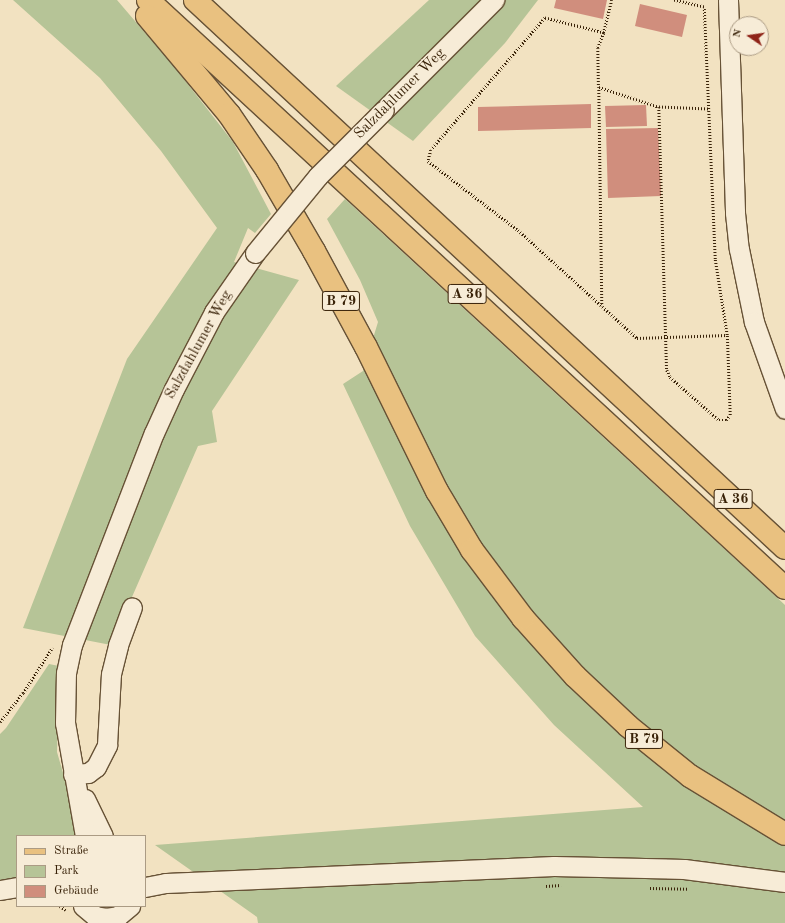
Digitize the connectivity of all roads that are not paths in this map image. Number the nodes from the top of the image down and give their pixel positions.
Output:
1 (133, 0) edge
2 (148, 0) edge
3 (195, 0) edge
4 (494, 0) edge
5 (728, 0) edge
6 (785, 409) edge
7 (682, 451) junction
8 (785, 534) edge
9 (785, 548) edge
10 (785, 588) edge
11 (132, 607) dead end
12 (73, 774) junction
13 (785, 834) edge
14 (85, 835) edge
15 (103, 835) edge
16 (785, 882) edge
17 (16, 887) edge
18 (146, 887) edge
19 (0, 890) edge
20 (0, 894) edge
21 (16, 895) edge
22 (84, 907) edge
23 (129, 912) edge
24 (108, 921) edge

1 - 13 main road, B 79
2 - 10 main road, A 36
3 - 7 main road, A 36
4 - 12 street, Salzdahlumer Weg, bridge
5 - 6 street
7 - 8 main road
7 - 9 main road, A 36
11 - 12 street
12 - 14 street, Salzdahlumer Weg
12 - 15 street, Salzdahlumer Weg
16 - 18 street
17 - 19 street
20 - 21 street
22 - 24 street
23 - 24 street

